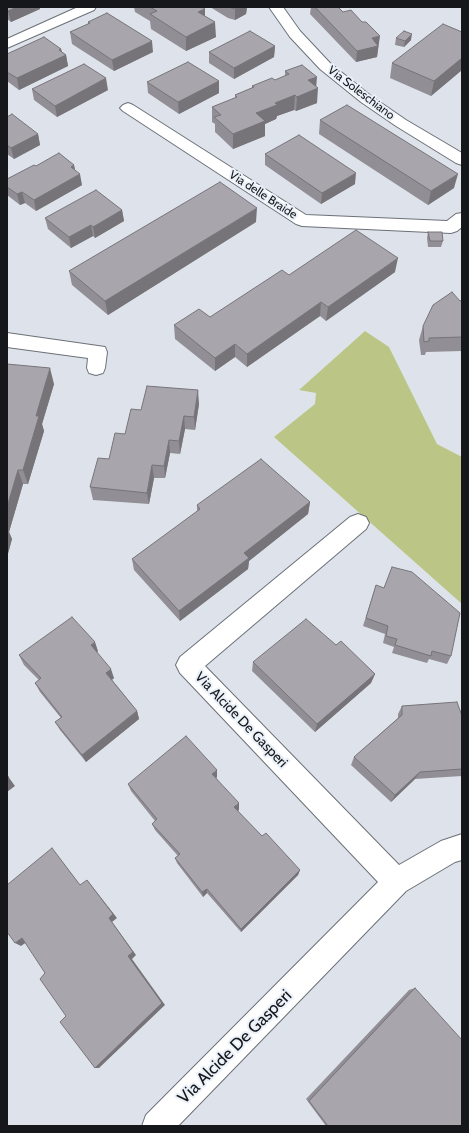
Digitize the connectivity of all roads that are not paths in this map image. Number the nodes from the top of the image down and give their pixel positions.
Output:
1 (89, 7) edge
2 (276, 7) edge
3 (7, 44) edge
4 (128, 108) dead end
5 (462, 160) edge
6 (462, 218) edge
7 (7, 340) edge
8 (96, 368) dead end
9 (358, 523) dead end
10 (462, 847) edge
11 (397, 882) junction
12 (157, 1126) edge

1 - 3 street
2 - 5 street, Via Soleschiano
4 - 6 street, Via delle Braide
7 - 8 street
9 - 11 street, Via Alcide De Gasperi
10 - 11 street, Via Alcide De Gasperi
11 - 12 street, Via Alcide De Gasperi

